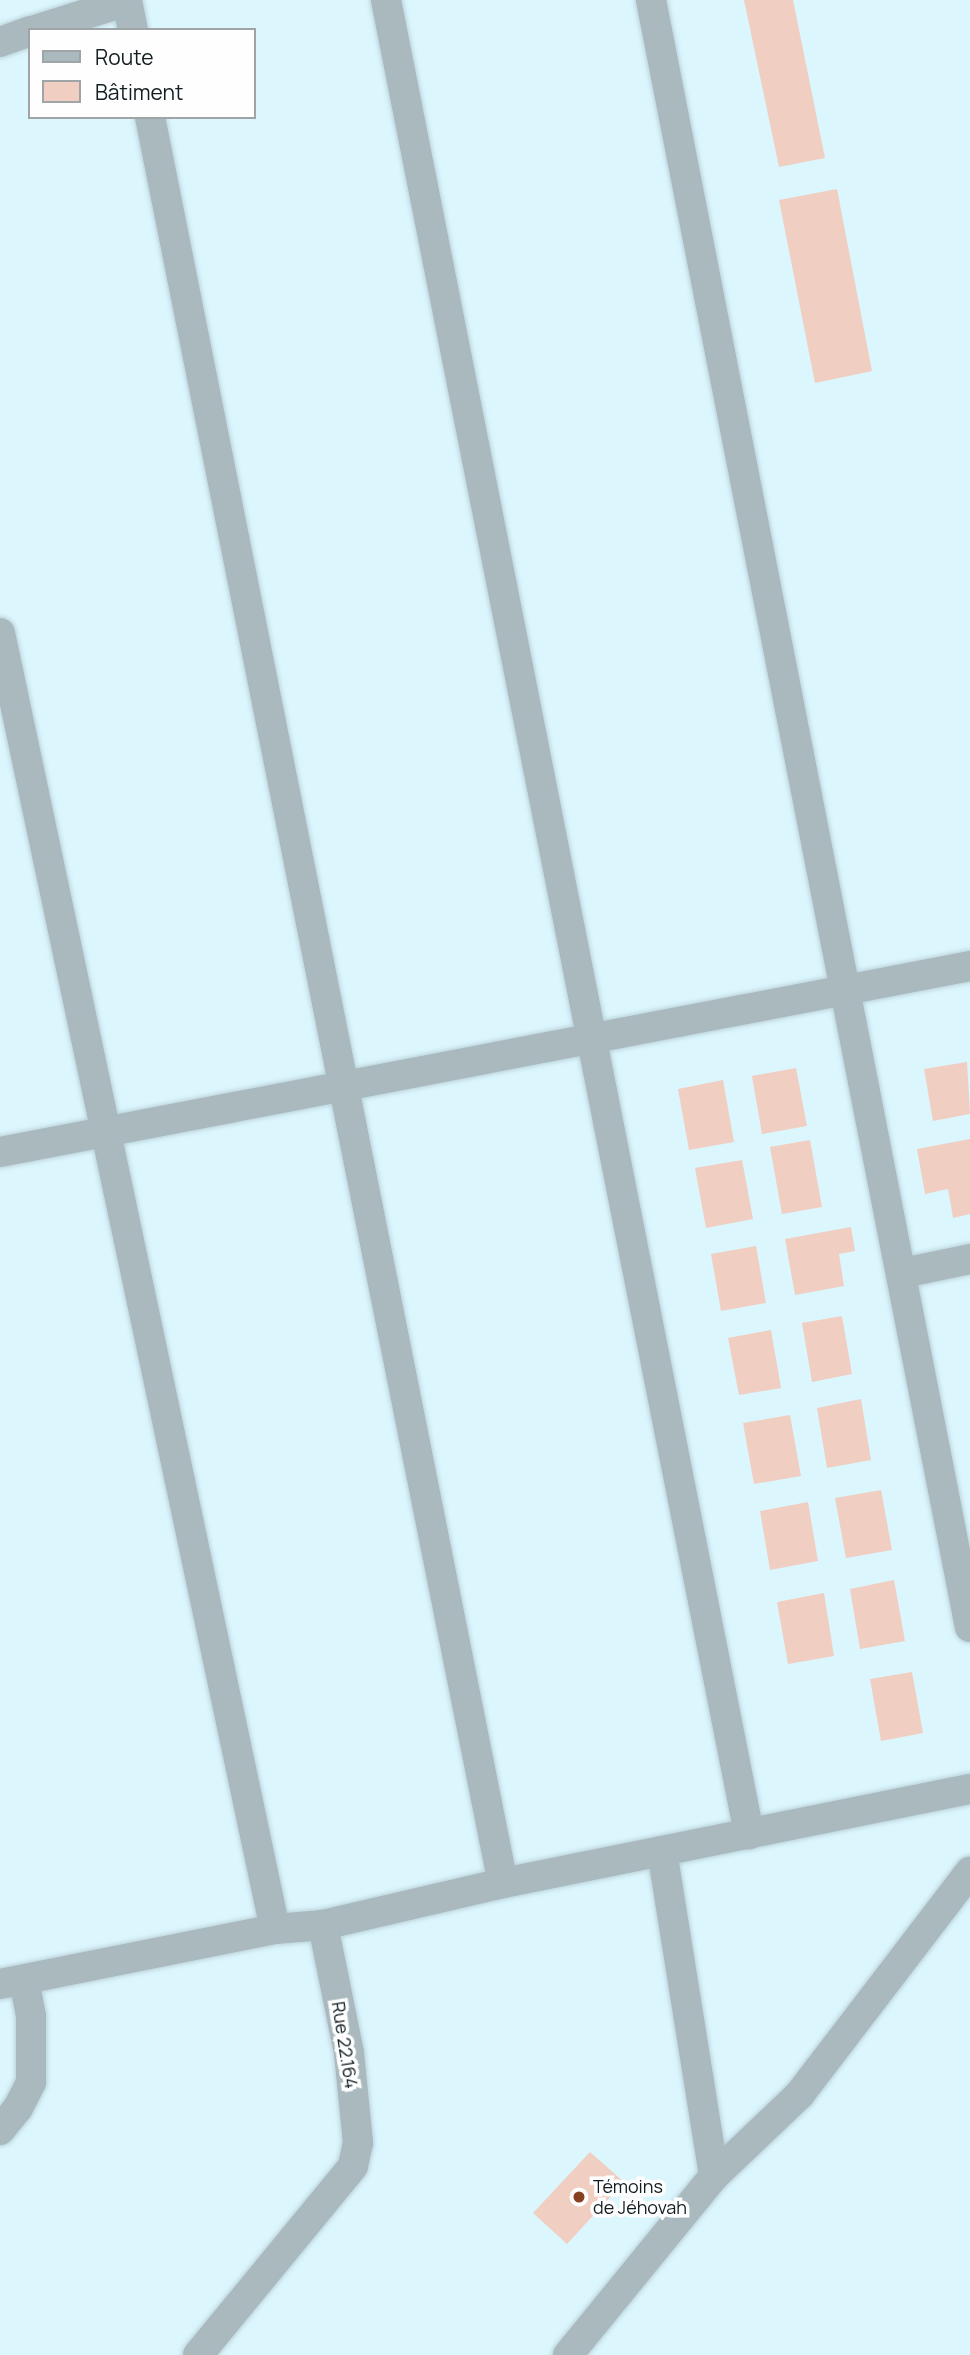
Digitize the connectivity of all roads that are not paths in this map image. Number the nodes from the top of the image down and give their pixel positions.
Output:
1 (127, 0) edge
2 (386, 0) edge
3 (651, 0) edge
4 (41, 28) edge
5 (132, 28) edge
6 (28, 32) edge
7 (0, 42) edge
8 (150, 119) edge
9 (0, 633) edge
10 (970, 966) edge
11 (845, 990) junction
12 (591, 1038) junction
13 (346, 1085) junction
14 (105, 1131) junction
15 (0, 1152) edge
16 (970, 1259) edge
17 (903, 1273) junction
18 (970, 1627) edge
19 (970, 1789) edge
20 (749, 1834) junction
21 (662, 1851) junction
22 (970, 1872) edge
23 (503, 1883) junction
24 (323, 1925) junction
25 (275, 1929) junction
26 (12, 1982) edge
27 (0, 2130) edge
28 (714, 2176) junction
29 (198, 2355) edge
30 (568, 2355) edge

1 - 4 street
1 - 5 street
2 - 12 street
3 - 11 street
6 - 7 street
8 - 13 street
9 - 14 street
10 - 11 street
11 - 12 street
11 - 17 street
12 - 13 street
12 - 20 street
13 - 14 street
13 - 23 street
14 - 15 street
14 - 25 street
16 - 17 street
17 - 18 street
19 - 20 street
20 - 21 street
21 - 23 street
21 - 28 street
22 - 28 street
23 - 24 street
24 - 25 street
24 - 29 street, Rue 22.164
25 - 26 street
26 - 27 street
28 - 30 street

